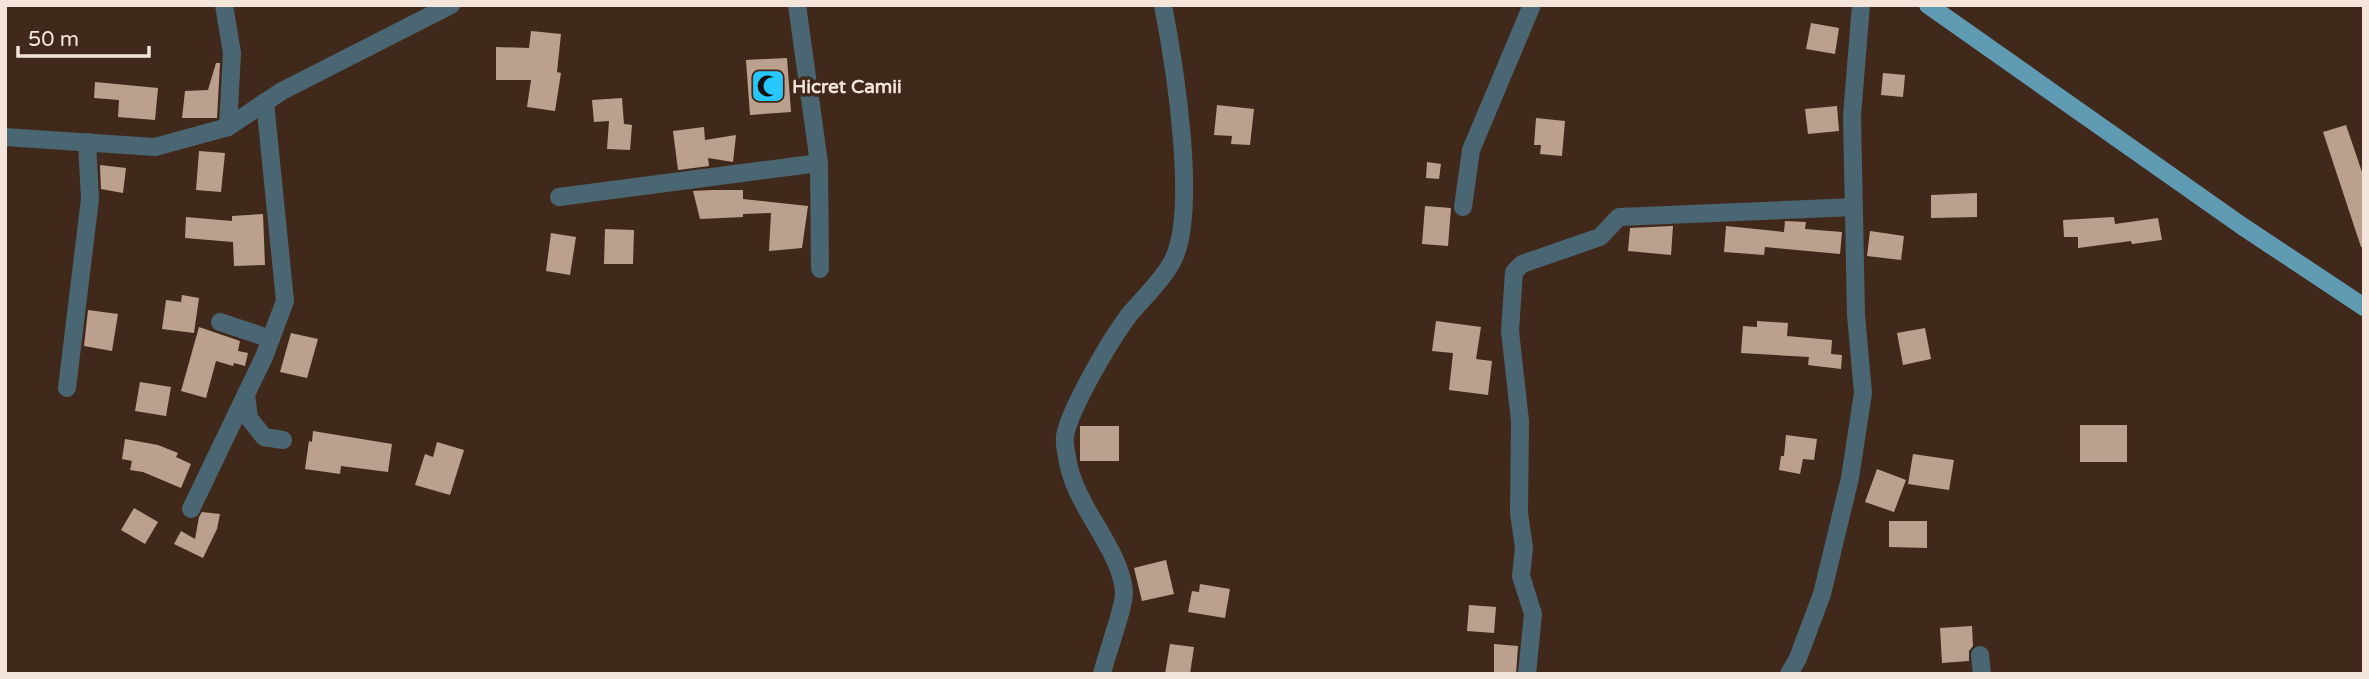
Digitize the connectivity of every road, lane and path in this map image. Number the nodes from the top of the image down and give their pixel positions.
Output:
1 (224, 5) edge
2 (451, 5) edge
3 (797, 5) edge
4 (1163, 5) edge
5 (1532, 5) edge
6 (1861, 5) edge
7 (1928, 5) edge
8 (265, 102) junction
9 (228, 127) junction
10 (5, 136) edge
11 (87, 142) junction
12 (819, 163) junction
13 (559, 197) dead end
14 (1854, 206) junction
15 (1463, 207) dead end
16 (820, 269) dead end
17 (2364, 307) edge
18 (220, 321) dead end
19 (271, 339) junction
20 (67, 388) dead end
21 (246, 394) junction
22 (283, 440) dead end
23 (191, 509) dead end
24 (1980, 655) dead end
25 (1102, 674) edge
26 (1527, 674) edge
27 (1789, 674) edge
28 (1982, 674) edge

1 - 9 street
2 - 8 street
3 - 12 street
4 - 25 street
5 - 15 street
6 - 14 street
7 - 17 main road
8 - 9 street
8 - 19 street
9 - 11 street
10 - 11 street
11 - 20 street
12 - 13 street
12 - 16 street
14 - 26 street
14 - 27 street
18 - 19 street
19 - 21 street
21 - 22 street
21 - 23 street
24 - 28 street

